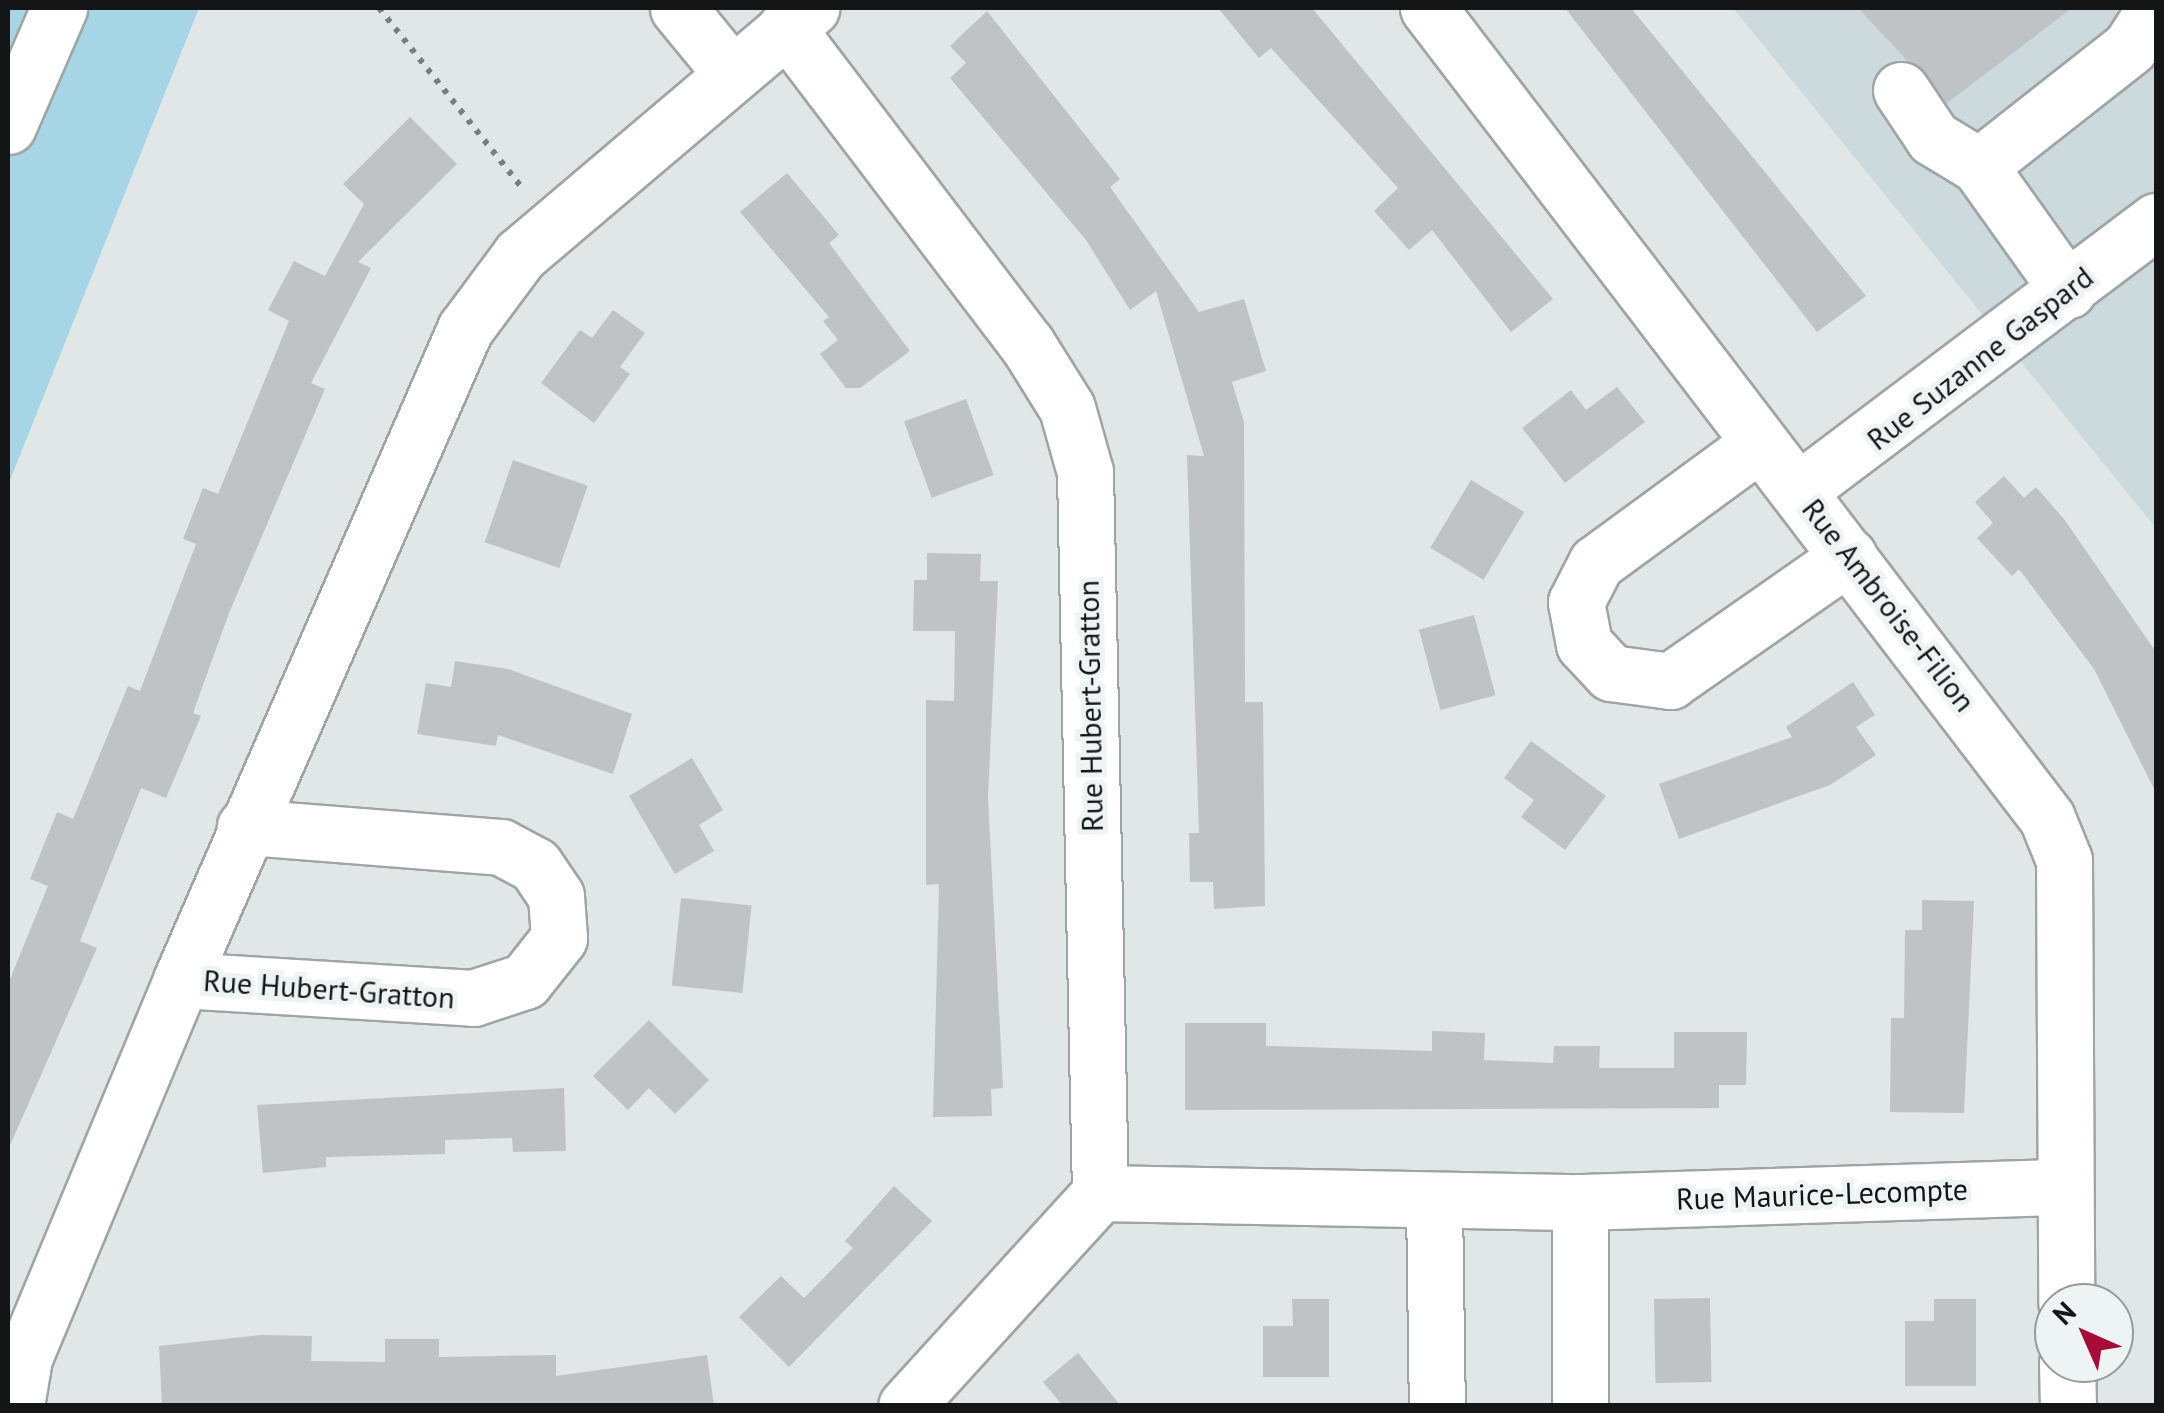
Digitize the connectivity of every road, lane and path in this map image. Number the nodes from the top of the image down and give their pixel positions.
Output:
1 (59, 8) edge
2 (380, 8) edge
3 (678, 8) edge
4 (1428, 8) edge
5 (798, 17) edge
6 (2147, 46) edge
7 (732, 74) junction
8 (1901, 90) dead end
9 (8, 126) edge
10 (1979, 166) junction
11 (2156, 221) edge
12 (556, 230) junction
13 (2068, 291) junction
14 (1760, 442) junction
15 (1800, 490) junction
16 (1850, 556) junction
17 (244, 827) junction
18 (181, 980) junction
19 (2064, 1186) junction
20 (1100, 1193) junction
21 (1434, 1200) junction
22 (1580, 1202) junction
23 (2066, 1283) edge
24 (16, 1406) edge
25 (906, 1406) edge
26 (1437, 1406) edge
27 (1580, 1406) edge

1 - 9 street
2 - 12 path
3 - 7 street
4 - 14 street, Rue Ambroise-Filion
5 - 7 street, Rue Hubert-Gratton
5 - 20 street, Rue Hubert-Gratton
6 - 10 street
7 - 12 street, Rue Hubert-Gratton
8 - 10 street
10 - 13 street
11 - 13 street, Rue Suzanne Gaspard
12 - 17 street, Rue Hubert-Gratton
13 - 15 street, Rue Suzanne Gaspard
14 - 15 street, Rue Ambroise-Filion
14 - 16 street
15 - 16 street, Rue Ambroise-Filion
16 - 19 street, Rue Ambroise-Filion
17 - 18 street, Rue Hubert-Gratton
17 - 18 street, Rue Hubert-Gratton
18 - 24 street, Rue Hubert-Gratton
19 - 22 street, Rue Maurice-Lecompte
19 - 23 street, Rue Ambroise-Filion
20 - 21 street, Rue Maurice-Lecompte
20 - 25 street
21 - 22 street, Rue Maurice-Lecompte
21 - 26 street
22 - 27 street

